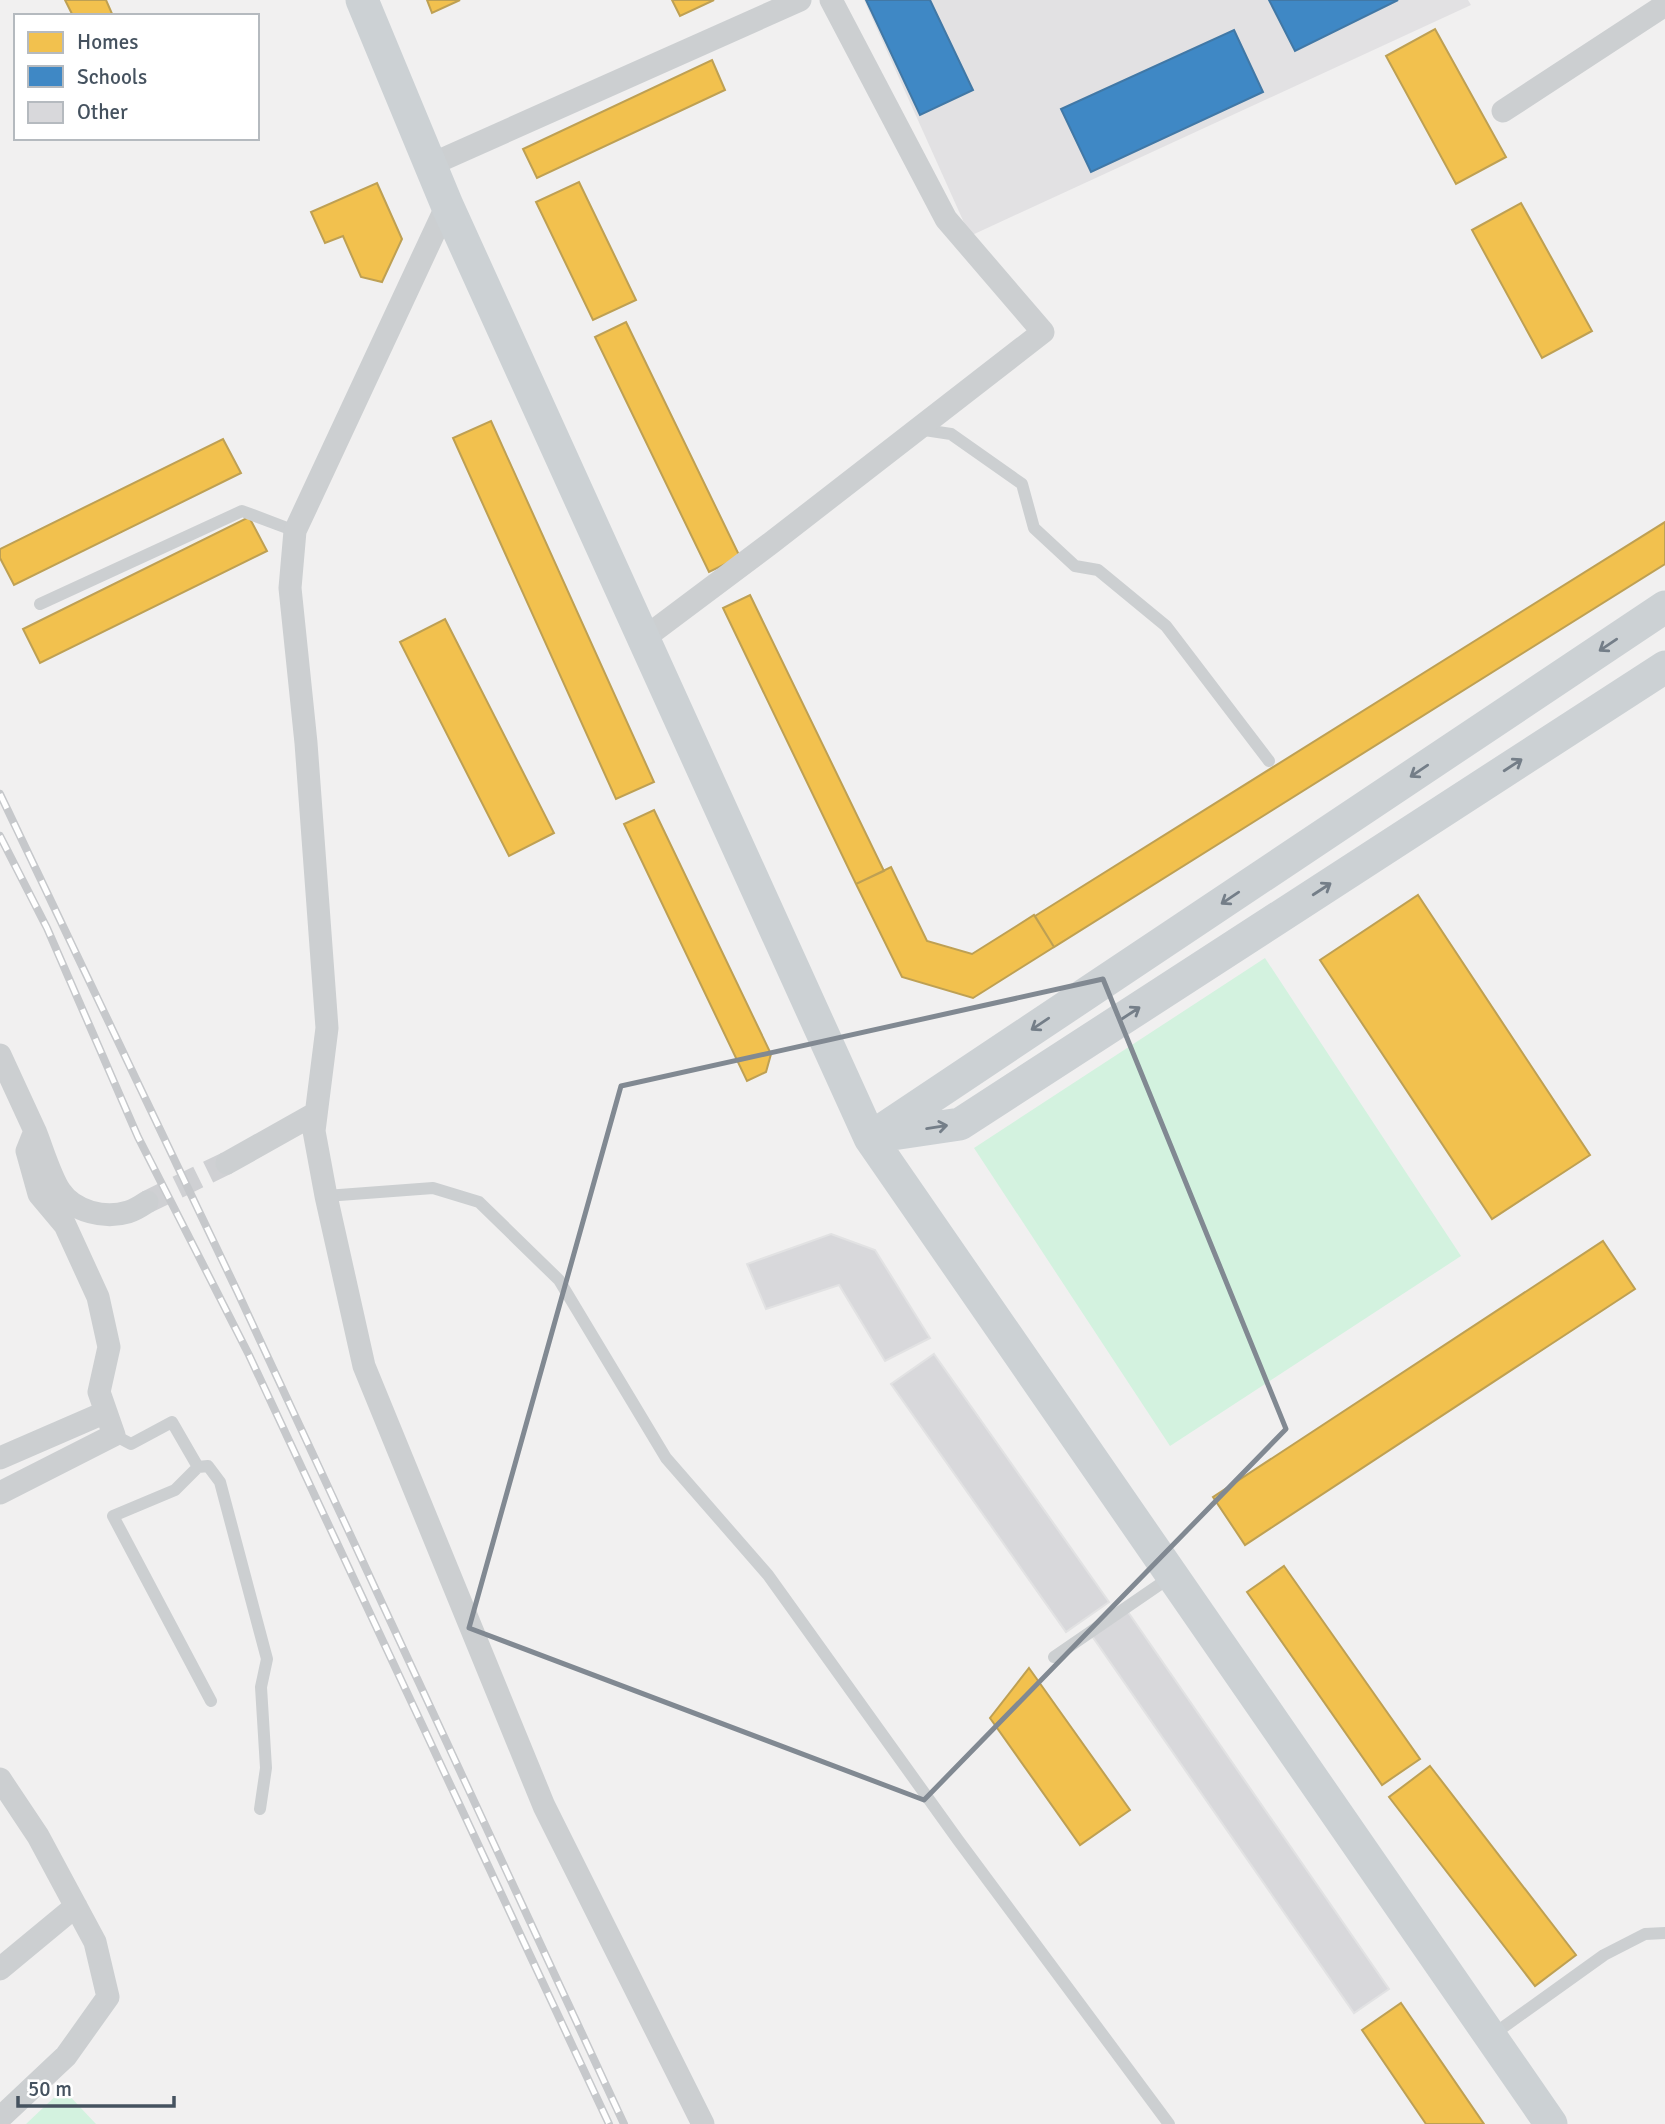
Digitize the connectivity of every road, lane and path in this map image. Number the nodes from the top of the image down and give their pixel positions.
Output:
1 (362, 0) edge
2 (800, 0) edge
3 (831, 0) edge
4 (1665, 5) edge
5 (1503, 111) dead end
6 (430, 165) junction
7 (447, 205) junction
8 (918, 429) junction
9 (295, 531) junction
10 (40, 604) dead end
11 (1665, 607) edge
12 (643, 639) junction
13 (1665, 667) edge
14 (1269, 761) dead end
15 (0, 1055) edge
16 (316, 1113) junction
17 (35, 1131) junction
18 (870, 1138) junction
19 (227, 1163) tunnel mouth
20 (326, 1196) junction
21 (147, 1202) tunnel mouth
22 (106, 1412) junction
23 (114, 1435) junction
24 (0, 1458) edge
25 (198, 1467) junction
26 (0, 1493) edge
27 (1172, 1576) junction
28 (1054, 1657) dead end
29 (211, 1701) dead end
30 (0, 1779) edge
31 (260, 1810) dead end
32 (76, 1906) junction
33 (1665, 1933) edge
34 (0, 1969) edge
35 (1490, 2036) junction
36 (0, 2118) edge
37 (703, 2124) edge
38 (1169, 2124) edge
39 (1551, 2124) edge

1 - 6 main road
2 - 6 street
3 - 8 street
4 - 5 street
6 - 7 main road
7 - 9 street
7 - 12 main road
8 - 12 street
8 - 14 lane
9 - 10 lane
9 - 16 street
11 -> 18 main road
12 - 18 main road
18 -> 13 main road
15 - 17 street
16 - 19 street
16 - 20 street
17 - 21 street
17 - 22 street
18 - 27 main road
20 - 37 street
20 - 38 lane
22 - 23 street
22 - 24 street
23 - 25 lane
23 - 26 street
25 - 29 lane
25 - 31 lane
27 - 28 lane
27 - 35 main road
30 - 32 street
32 - 34 street
32 - 36 street
33 - 35 lane
35 - 39 main road

